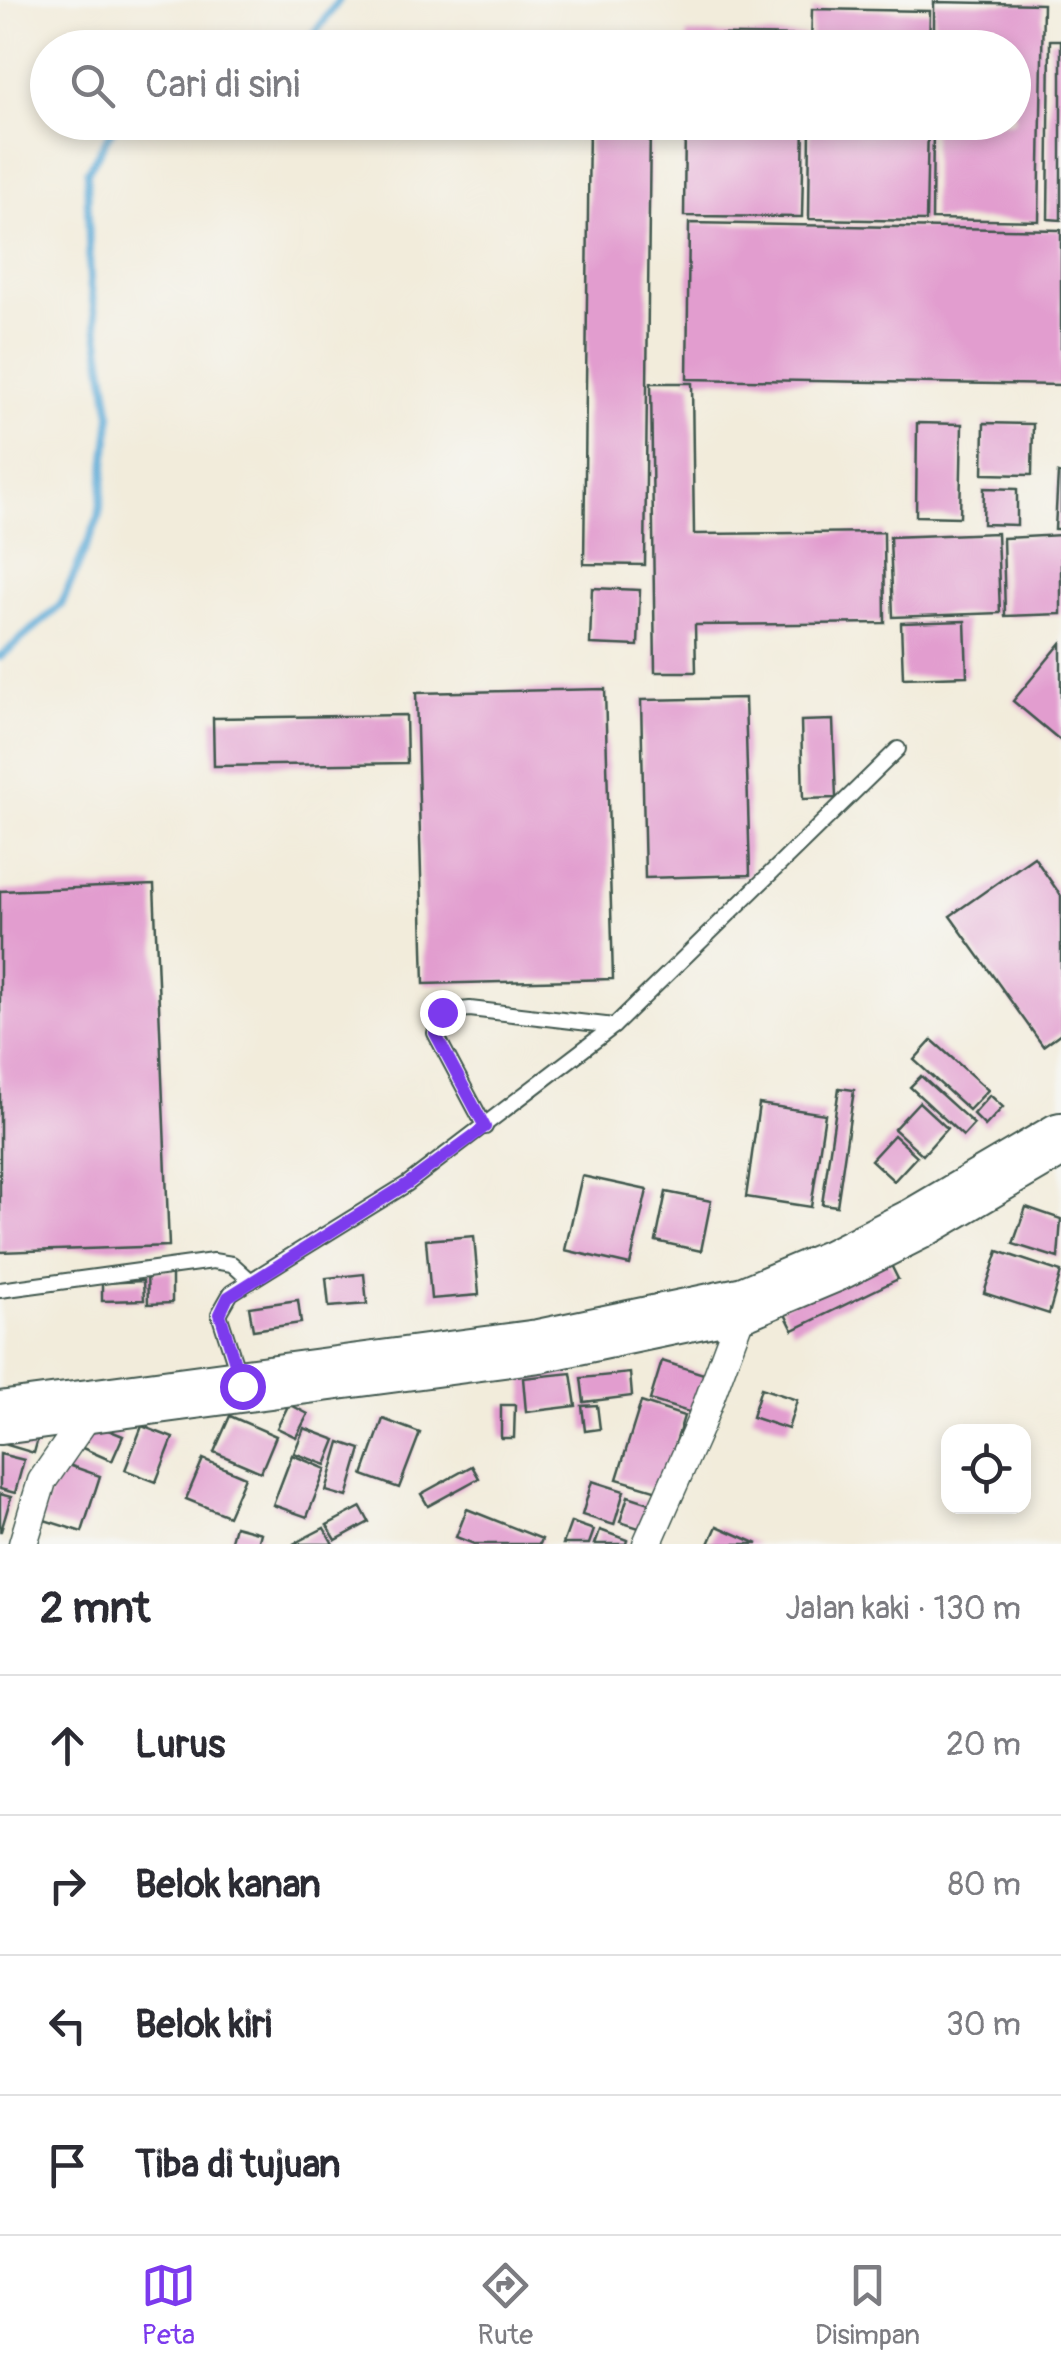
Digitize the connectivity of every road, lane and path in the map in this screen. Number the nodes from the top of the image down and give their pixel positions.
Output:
1 (898, 749) dead end
2 (614, 1026) junction
3 (485, 1127) junction
4 (1061, 1139) edge
5 (252, 1282) junction
6 (0, 1290) edge
7 (745, 1302) junction
8 (242, 1386) junction
9 (94, 1406) junction
10 (0, 1418) edge
11 (23, 1544) edge
12 (648, 1544) edge

1 - 2 lane
2 - 3 lane
2 - 3 lane
3 - 5 lane
4 - 7 highway
5 - 6 lane
5 - 8 lane
7 - 8 highway
7 - 12 street
8 - 9 highway
9 - 10 highway
9 - 11 street

